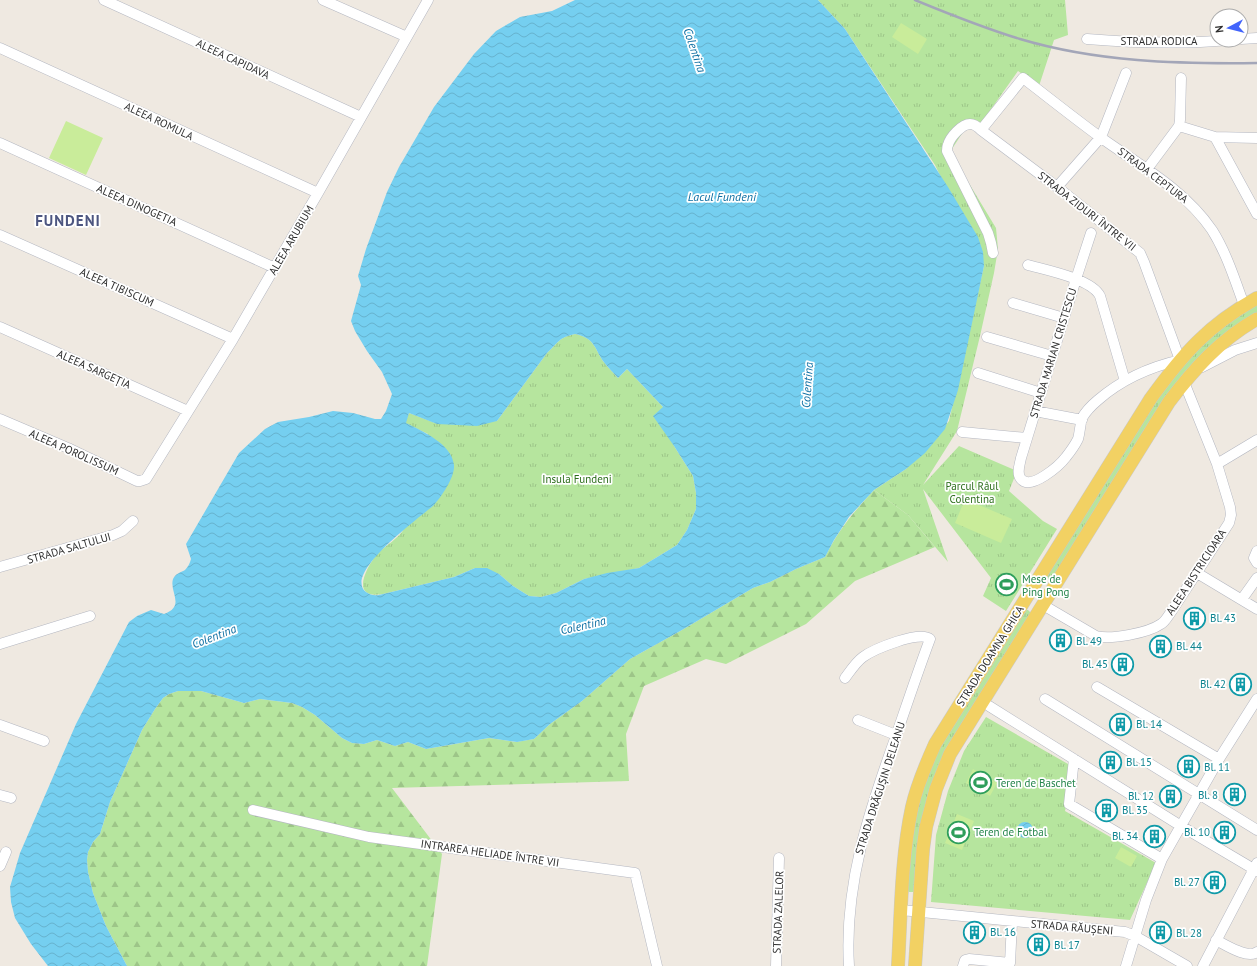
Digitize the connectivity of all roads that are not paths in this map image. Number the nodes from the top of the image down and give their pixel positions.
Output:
1 (104, 0) edge
2 (323, 0) edge
3 (428, 0) edge
4 (407, 37) junction
5 (1087, 39) dead end
6 (1209, 42) edge
7 (0, 48) edge
8 (1126, 73) dead end
9 (1182, 78) dead end
10 (361, 117) junction
11 (1179, 126) junction
12 (981, 130) junction
13 (1101, 137) junction
14 (1216, 137) junction
15 (1257, 138) edge
16 (0, 143) edge
17 (1147, 169) junction
18 (1057, 187) junction
19 (318, 193) junction
20 (1257, 214) edge
21 (1091, 233) dead end
22 (0, 235) edge
23 (993, 253) dead end
24 (1028, 265) dead end
25 (275, 268) junction
26 (1076, 279) junction
27 (1257, 298) edge
28 (1013, 303) dead end
29 (1244, 305) junction
30 (1064, 318) junction
31 (1257, 319) edge
32 (0, 327) edge
33 (987, 337) dead end
34 (234, 339) junction
35 (1257, 343) edge
36 (1052, 356) junction
37 (1180, 360) junction
38 (978, 373) dead end
39 (1186, 379) junction
40 (1125, 381) junction
41 (1041, 392) junction
42 (188, 411) junction
43 (1035, 411) junction
44 (0, 419) edge
45 (1082, 420) junction
46 (962, 432) dead end
47 (1027, 438) junction
48 (1257, 440) edge
49 (1217, 464) junction
50 (148, 476) joint
51 (133, 521) dead end
52 (1257, 551) edge
53 (1257, 563) edge
54 (0, 567) edge
55 (1197, 573) junction
56 (1257, 578) edge
57 (1028, 596) junction
58 (1242, 599) junction
59 (1043, 605) junction
60 (1257, 609) edge
61 (90, 616) dead end
62 (0, 644) edge
63 (845, 678) dead end
64 (1097, 687) dead end
65 (1045, 699) dead end
66 (1257, 699) edge
67 (989, 706) dead end
68 (858, 720) dead end
69 (0, 725) edge
70 (896, 735) junction
71 (44, 741) dead end
72 (1074, 759) junction
73 (1219, 759) junction
74 (0, 795) edge
75 (1199, 795) junction
76 (11, 798) dead end
77 (253, 810) dead end
78 (1181, 826) junction
79 (1257, 830) edge
80 (6, 852) dead end
81 (779, 858) dead end
82 (1162, 859) junction
83 (0, 866) edge
84 (1256, 868) edge
85 (901, 910) junction
86 (919, 911) junction
87 (1012, 922) junction
88 (1135, 936) junction
89 (1216, 940) junction
90 (1257, 952) edge
91 (657, 966) edge
92 (776, 966) edge
93 (849, 966) edge
94 (898, 966) edge
95 (915, 966) edge
96 (963, 966) edge
97 (1126, 966) edge
98 (1187, 966) edge
99 (1203, 966) edge

1 - 10 street, ALEEA CAPIDAVA
2 - 4 street
3 - 4 street, ALEEA ARUBIUM
4 - 10 street, ALEEA ARUBIUM
5 - 6 street, STRADA RODICA
7 - 19 street, ALEEA ROMULA
8 - 13 street
9 - 11 street
10 - 19 street, ALEEA ARUBIUM
11 - 14 street
11 - 17 street
12 - 13 street, STRADA CEPTURA
12 - 18 street, STRADA ZIDURI ÎNTRE VII
12 - 23 street, STRADA ZIDURI ÎNTRE VII
13 - 17 street, STRADA CEPTURA
13 - 18 street
14 - 15 street
14 - 20 street
16 - 25 street, ALEEA DINOGETIA
17 - 29 street, STRADA CEPTURA
18 - 37 street, STRADA ZIDURI ÎNTRE VII
19 - 25 street, ALEEA ARUBIUM
21 - 26 street, STRADA MARIAN CRISTESCU
22 - 34 street, ALEEA TIBISCUM
24 - 26 street
25 - 34 street, ALEEA ARUBIUM
26 - 30 street, STRADA MARIAN CRISTESCU
26 - 40 street
27 - 29 main road, STRADA DOAMNA GHICA
28 - 30 street
29 - 37 main road, STRADA DOAMNA GHICA
30 - 36 street, STRADA MARIAN CRISTESCU
31 - 39 main road, STRADA DOAMNA GHICA
32 - 42 street, ALEEA SARGEȚIA
33 - 36 street
34 - 42 street, ALEEA ARUBIUM
35 - 39 street
36 - 41 street, STRADA MARIAN CRISTESCU
37 - 40 street
37 - 57 main road, STRADA DOAMNA GHICA
38 - 41 street
39 - 49 street, ALEEA BISTRICIOARA
39 - 59 main road, STRADA DOAMNA GHICA
40 - 45 street
41 - 43 street, STRADA MARIAN CRISTESCU
42 - 50 street, ALEEA ARUBIUM
43 - 45 street
43 - 47 street, STRADA MARIAN CRISTESCU
44 - 50 street, ALEEA POROLISSUM
45 - 47 street, STRADA MARIAN CRISTESCU
46 - 47 street
48 - 49 street
49 - 55 street, ALEEA BISTRICIOARA
51 - 54 street, STRADA SALTULUI
52 - 53 street
55 - 58 street
55 - 59 street, ALEEA BISTRICIOARA
56 - 58 street
57 - 59 main road
57 - 85 main road, STRADA DOAMNA GHICA
58 - 60 street
59 - 86 main road, STRADA DOAMNA GHICA
61 - 62 street
63 - 70 street, STRADA DRĂGUȘIN DELEANU
64 - 73 street
65 - 75 street
66 - 73 street
67 - 72 street
68 - 70 street
69 - 71 street
70 - 93 street, STRADA DRĂGUȘIN DELEANU
72 - 78 street
72 - 82 street
73 - 75 street
74 - 76 street
75 - 78 street
75 - 79 street
77 - 91 street, INTRAREA HELIADE ÎNTRE VII
78 - 82 street
78 - 84 street
80 - 83 street
81 - 92 street, STRADA ZALELOR
82 - 88 street
84 - 89 street
85 - 86 street, STRADA RĂUȘENI
85 - 94 main road, STRADA DOAMNA GHICA
86 - 87 street, STRADA RĂUȘENI
86 - 95 main road, STRADA DOAMNA GHICA
87 - 88 street, STRADA RĂUȘENI
87 - 96 street
88 - 97 street
88 - 98 street, STRADA RĂUȘENI
89 - 90 street
89 - 99 street

